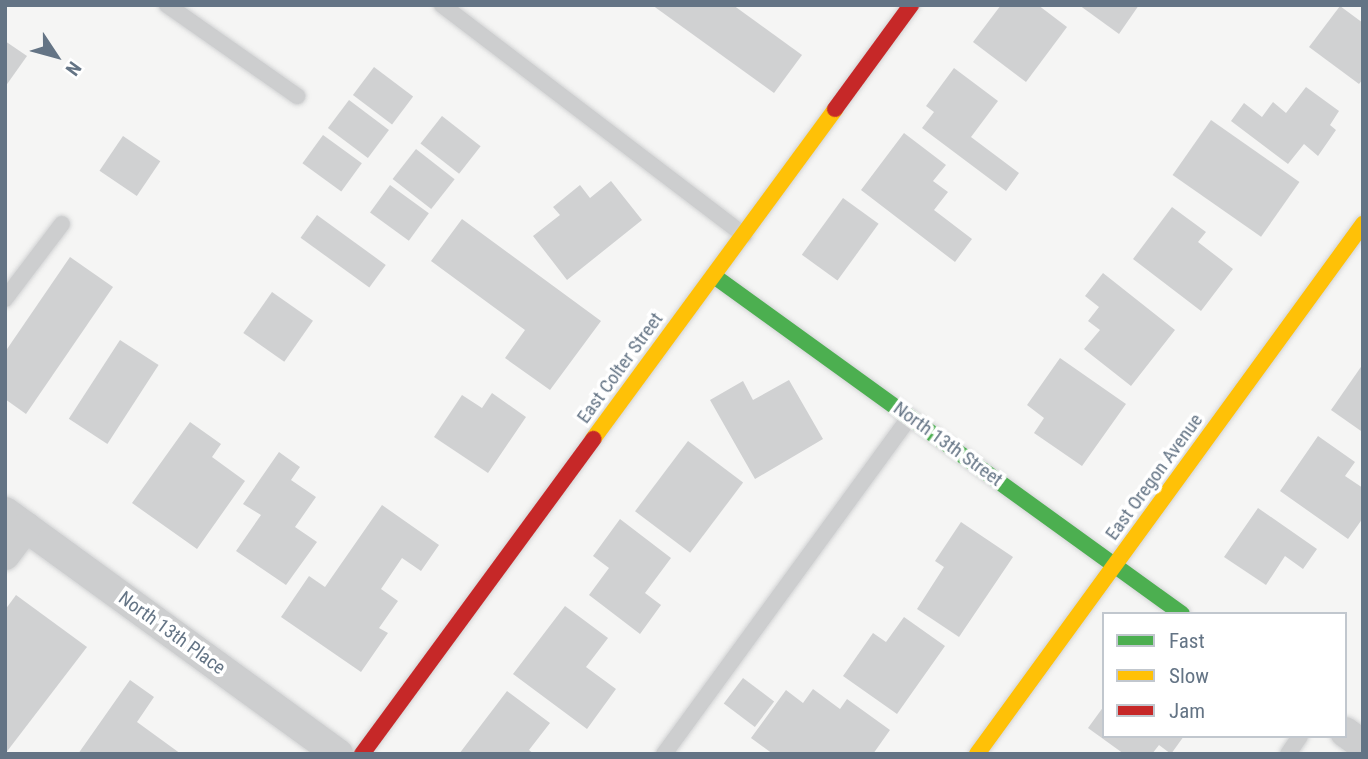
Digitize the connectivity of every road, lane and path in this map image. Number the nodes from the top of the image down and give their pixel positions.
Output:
1 (167, 5) edge
2 (442, 5) edge
3 (885, 5) edge
4 (907, 12) edge
5 (297, 96) dead end
6 (62, 224) dead end
7 (1363, 224) edge
8 (744, 234) junction
9 (714, 276) junction
10 (5, 299) edge
11 (910, 417) junction
12 (15, 519) edge
13 (5, 555) edge
14 (1116, 565) junction
15 (1179, 612) edge
16 (1347, 733) edge
17 (1299, 738) edge
18 (1363, 745) edge
19 (338, 754) edge
20 (362, 754) edge
21 (664, 754) edge
22 (977, 754) edge
23 (1288, 754) edge

1 - 5 lane
2 - 8 lane
3 - 4 lane
4 - 8 street, East Colter Street
6 - 10 lane
7 - 14 street, East Oregon Avenue
8 - 9 street, East Colter Street
9 - 11 street, North 13th Street
9 - 20 street, East Colter Street
11 - 14 street, North 13th Street
11 - 21 lane
12 - 13 street
12 - 19 street, North 13th Place
14 - 15 street, North 13th Street
14 - 22 street, East Oregon Avenue
16 - 18 street
17 - 23 lane

